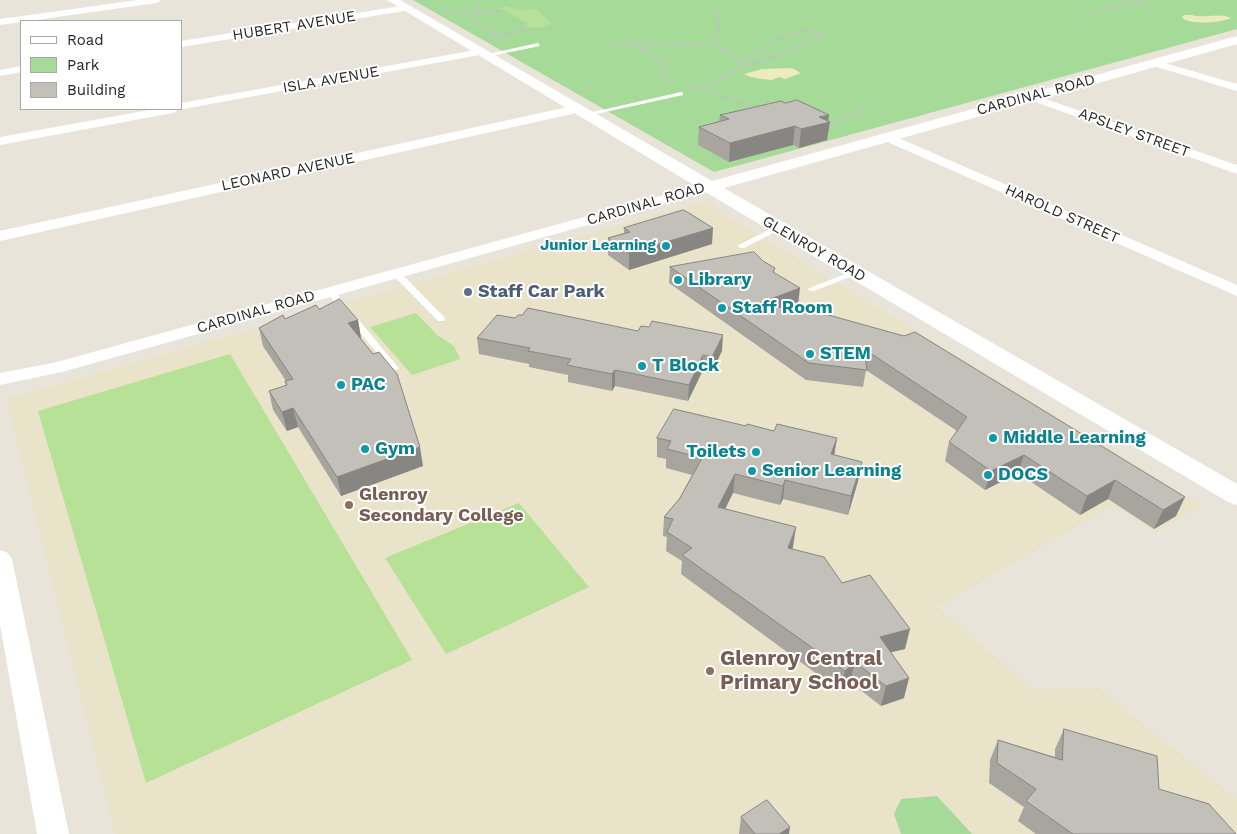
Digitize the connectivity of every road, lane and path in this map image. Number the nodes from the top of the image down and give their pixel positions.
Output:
1 (157, 0) edge
2 (392, 0) edge
3 (476, 0) edge
4 (1144, 0) edge
5 (407, 8) junction
6 (711, 8) dead end
7 (503, 10) dead end
8 (439, 11) dead end
9 (476, 12) junction
10 (1082, 17) dead end
11 (0, 22) edge
12 (526, 27) dead end
13 (497, 35) junction
14 (1237, 40) edge
15 (462, 41) junction
16 (715, 43) junction
17 (182, 44) edge
18 (609, 44) dead end
19 (635, 44) junction
20 (538, 45) dead end
21 (511, 50) junction
22 (484, 53) junction
23 (742, 62) junction
24 (1154, 63) junction
25 (744, 65) junction
26 (20, 69) edge
27 (0, 72) edge
28 (676, 82) dead end
29 (682, 84) dead end
30 (1237, 88) edge
31 (701, 89) junction
32 (680, 94) dead end
33 (1031, 97) junction
34 (182, 107) edge
35 (867, 107) dead end
36 (761, 109) edge
37 (168, 110) edge
38 (582, 112) junction
39 (824, 126) edge
40 (887, 137) junction
41 (0, 141) edge
42 (1237, 170) edge
43 (708, 187) junction
44 (779, 228) junction
45 (0, 236) edge
46 (741, 246) dead end
47 (396, 273) junction
48 (856, 273) junction
49 (811, 289) dead end
50 (330, 291) junction
51 (1237, 291) edge
52 (440, 318) dead end
53 (55, 368) junction
54 (394, 368) edge
55 (0, 379) edge
56 (0, 389) edge
57 (1237, 496) edge
58 (0, 559) edge
59 (4, 601) edge
60 (52, 834) edge

1 - 11 street
2 - 5 street, GLENROY ROAD
3 - 9 path
4 - 10 path
5 - 15 street, GLENROY ROAD
5 - 17 street, HUBERT AVENUE
6 - 16 path
7 - 9 path
8 - 9 path
9 - 13 path
12 - 13 path
13 - 15 path
13 - 21 path
14 - 24 street, CARDINAL ROAD
15 - 22 street, GLENROY ROAD
16 - 19 path
16 - 23 path
18 - 19 path
19 - 28 path
20 - 21 lane
21 - 22 lane
22 - 34 street, ISLA AVENUE
22 - 38 street, GLENROY ROAD
23 - 25 path
23 - 25 path
24 - 30 street
24 - 33 street, CARDINAL ROAD
25 - 31 path
26 - 27 street
29 - 31 path
31 - 36 path
32 - 38 lane
33 - 40 street, CARDINAL ROAD
33 - 42 street, APSLEY STREET
35 - 39 path
37 - 41 street
38 - 43 street, GLENROY ROAD
38 - 45 street, LEONARD AVENUE
40 - 43 street, CARDINAL ROAD
40 - 51 street, HAROLD STREET
43 - 44 street, GLENROY ROAD
43 - 47 street, CARDINAL ROAD
44 - 46 lane
44 - 48 street, GLENROY ROAD
47 - 50 street, CARDINAL ROAD
47 - 52 lane
48 - 49 lane
48 - 57 street, GLENROY ROAD
50 - 53 street, CARDINAL ROAD
50 - 54 lane
53 - 55 street, CARDINAL ROAD
53 - 56 street, CARDINAL ROAD
58 - 59 street
59 - 60 street

